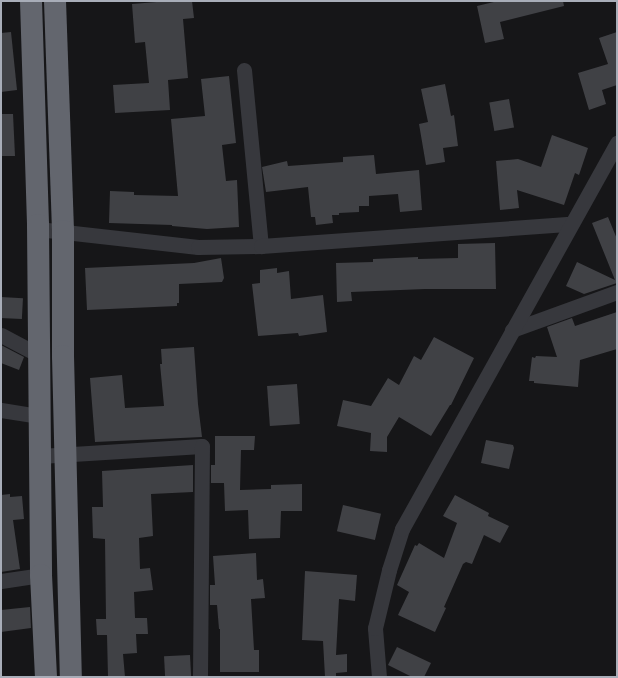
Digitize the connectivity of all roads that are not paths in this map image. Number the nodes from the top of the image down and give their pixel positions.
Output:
1 (31, 1) edge
2 (55, 1) edge
3 (244, 70) dead end
4 (58, 72) junction
5 (34, 73) junction
6 (617, 143) edge
7 (570, 224) junction
8 (38, 229) junction
9 (63, 231) junction
10 (261, 246) junction
11 (617, 292) edge
12 (512, 330) junction
13 (1, 335) edge
14 (39, 355) junction
15 (63, 356) junction
16 (1, 410) edge
17 (40, 416) junction
18 (66, 455) junction
19 (40, 456) junction
20 (1, 581) edge
21 (42, 583) junction
22 (68, 590) junction
23 (46, 677) edge
24 (71, 677) edge
25 (200, 677) edge
26 (379, 677) edge

1 - 5 highway
2 - 4 highway
3 - 10 street
4 - 5 highway
4 - 9 highway
5 - 8 highway
6 - 7 street
7 - 10 street
7 - 12 street
8 - 9 street
8 - 14 highway
9 - 10 street
9 - 15 highway
11 - 12 street
12 - 26 street
13 - 14 street
14 - 15 highway
14 - 17 highway
15 - 18 highway
16 - 17 street
17 - 19 highway
18 - 19 street
18 - 22 highway
18 - 25 street
19 - 21 highway
20 - 21 street
21 - 22 highway
21 - 23 highway
22 - 24 highway

